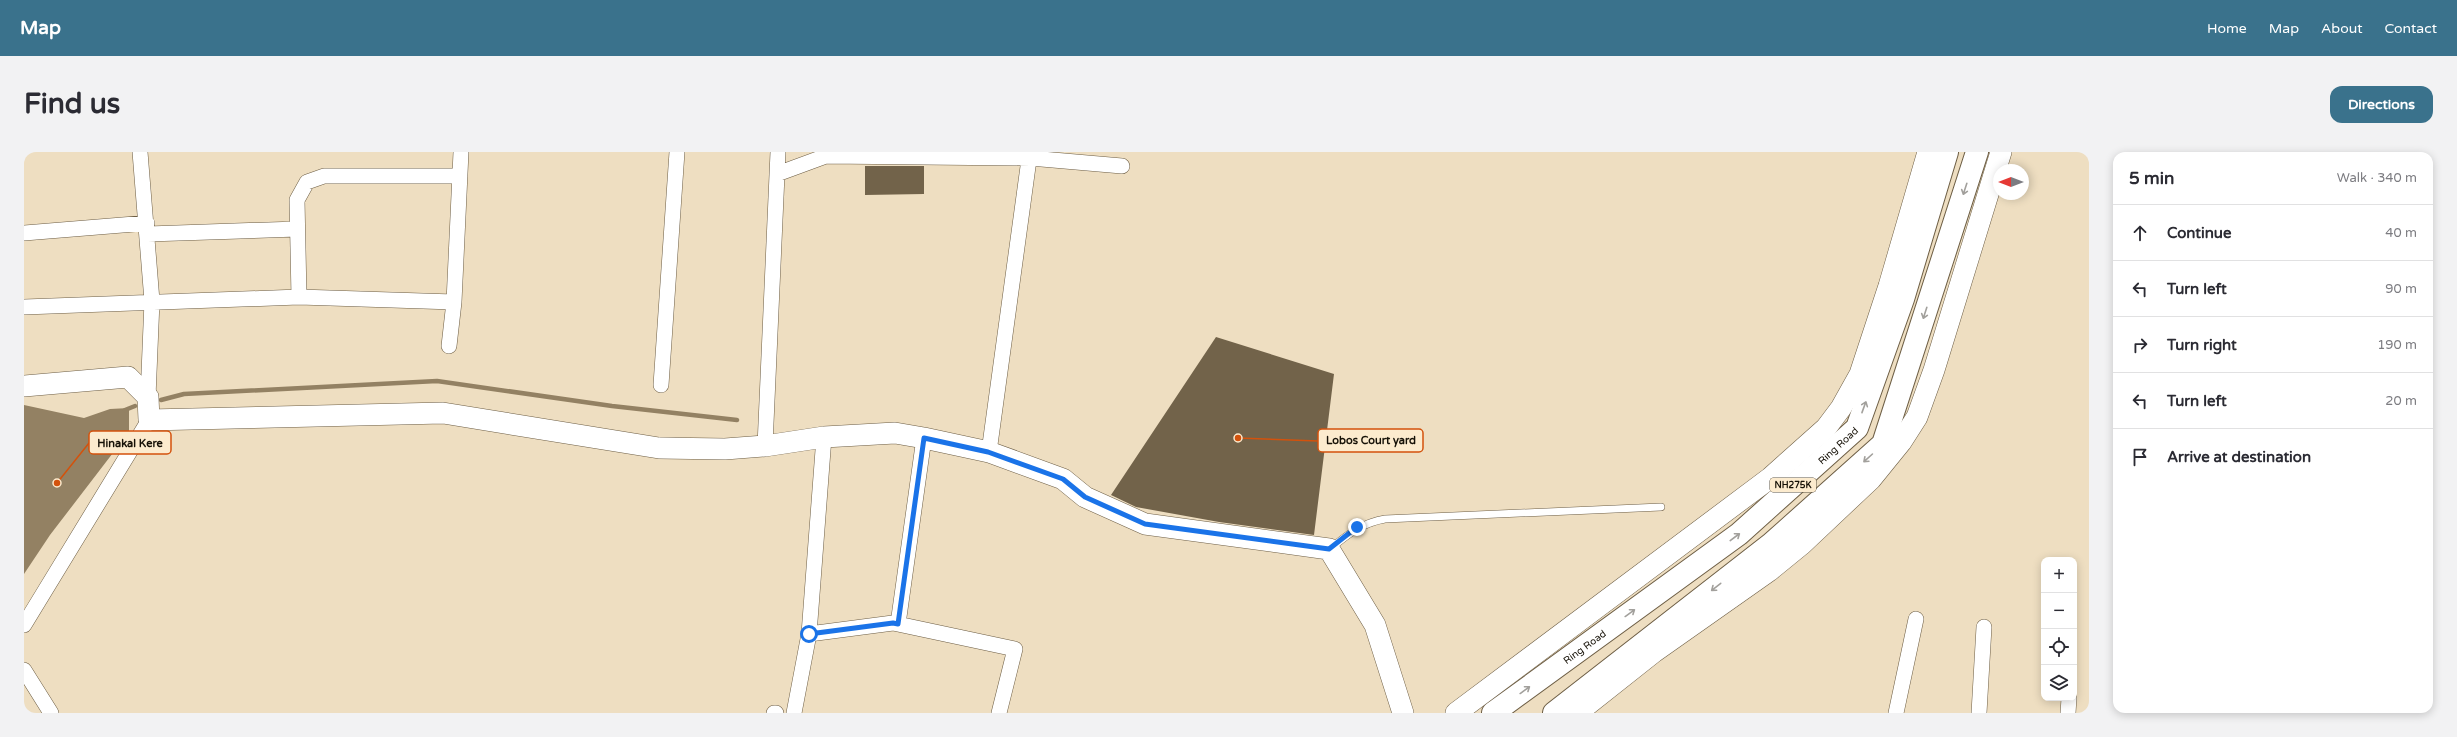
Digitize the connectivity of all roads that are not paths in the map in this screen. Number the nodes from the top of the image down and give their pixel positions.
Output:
1 (140, 152) edge
2 (461, 152) edge
3 (677, 152) edge
4 (778, 152) edge
5 (1928, 152) edge
6 (1947, 152) edge
7 (1977, 152) edge
8 (2001, 152) edge
9 (1030, 155) edge
10 (1122, 166) dead end
11 (777, 174) junction
12 (460, 176) junction
13 (147, 228) junction
14 (297, 229) junction
15 (24, 233) edge
16 (299, 297) junction
17 (152, 301) junction
18 (454, 302) junction
19 (24, 307) edge
20 (449, 346) dead end
21 (661, 385) dead end
22 (24, 386) edge
23 (148, 397) junction
24 (149, 420) junction
25 (824, 437) junction
26 (924, 438) junction
27 (765, 446) junction
28 (988, 452) junction
29 (1661, 507) dead end
30 (1329, 549) junction
31 (1777, 552) junction
32 (1916, 619) dead end
33 (898, 624) junction
34 (24, 625) edge
35 (1984, 627) dead end
36 (809, 634) junction
37 (24, 670) edge
38 (2069, 701) edge
39 (51, 713) edge
40 (794, 713) edge
41 (999, 713) edge
42 (1403, 713) edge
43 (1456, 713) edge
44 (1493, 713) edge
45 (1554, 713) edge
46 (1577, 713) edge
47 (1896, 713) edge
48 (1979, 713) edge
49 (2068, 713) edge

1 - 13 street
2 - 12 street
3 - 21 street
4 - 11 street
5 - 43 street
44 -> 6 highway, Ring Road / NH275K
7 -> 31 highway, NH275K
8 - 31 street
9 - 10 street
9 - 11 street
9 - 28 street
11 - 27 street
12 - 14 street
12 - 18 street
13 - 14 street
13 - 15 street
13 - 17 street
14 - 16 street
16 - 17 street
16 - 18 street
17 - 19 street
17 - 23 street
18 - 20 street
22 - 23 street
23 - 24 street
24 - 27 street
24 - 34 street
25 - 26 street
25 - 27 street
25 - 36 street
26 - 28 street
26 - 33 street
28 - 30 street
29 - 30 lane
30 - 42 street
31 -> 45 highway, NH275K
31 - 46 street
32 - 47 street
33 - 36 street
33 - 41 street
35 - 48 street
36 - 40 street
37 - 39 street
38 - 49 street

